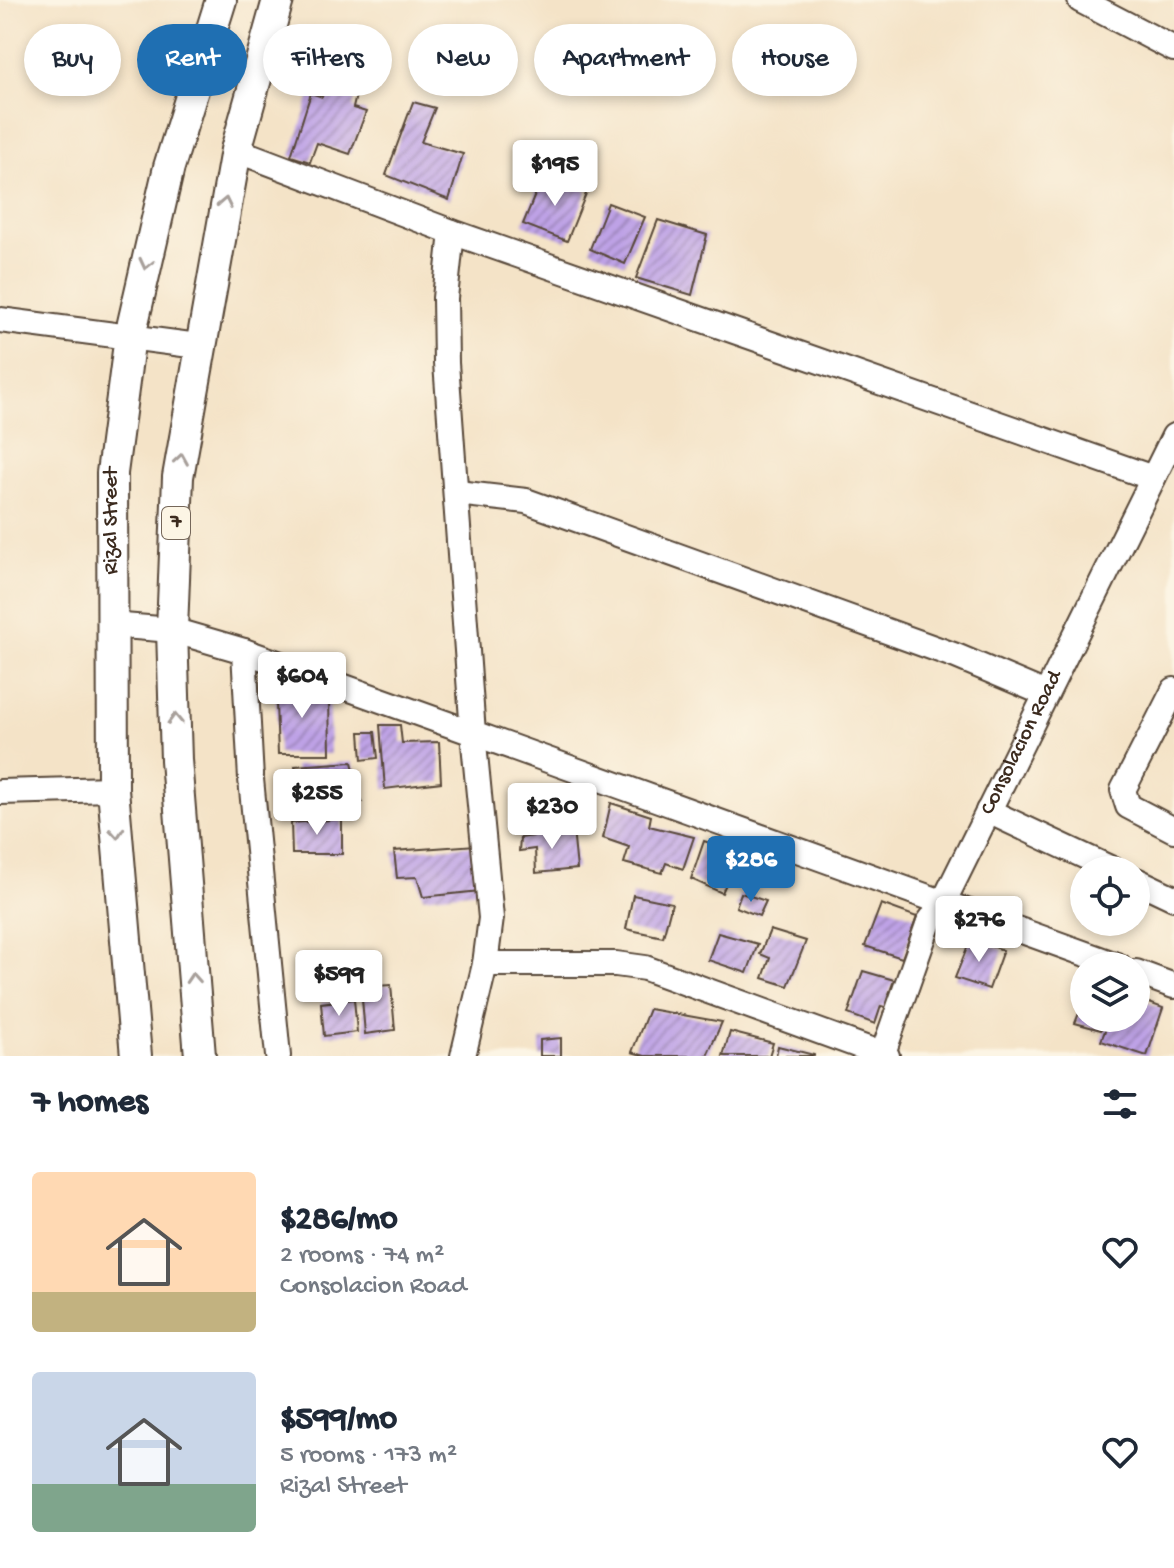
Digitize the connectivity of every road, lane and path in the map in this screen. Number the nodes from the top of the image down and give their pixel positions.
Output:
1 (221, 0) edge
2 (278, 0) edge
3 (1080, 0) edge
4 (1174, 49) edge
5 (236, 150) junction
6 (452, 232) junction
7 (0, 320) edge
8 (130, 336) junction
9 (198, 346) junction
10 (1174, 436) edge
11 (1153, 478) junction
12 (457, 493) junction
13 (111, 625) junction
14 (172, 630) junction
15 (244, 651) junction
16 (1174, 690) edge
17 (1046, 694) junction
18 (1166, 729) edge
19 (473, 733) junction
20 (113, 789) junction
21 (0, 792) edge
22 (988, 811) junction
23 (1174, 830) edge
24 (1084, 856) edge
25 (1150, 887) edge
26 (1174, 898) edge
27 (943, 903) junction
28 (1080, 952) edge
29 (485, 964) junction
30 (1150, 977) edge
31 (1174, 986) edge
32 (884, 1055) edge
33 (136, 1056) edge
34 (200, 1056) edge
35 (278, 1056) edge
36 (463, 1056) edge

1 -> 8 main road, Rizal Street
2 - 5 main road, 7
3 - 4 street
5 - 6 street
9 -> 5 main road, 7
6 - 11 street
6 - 12 street
7 - 8 street
8 - 9 street
8 - 13 main road, Rizal Street
14 -> 9 main road, 7
10 - 11 street, Consolacion Road
11 - 17 street, Consolacion Road
12 - 17 street
12 - 19 street
13 - 14 street
13 - 20 main road, Rizal Street
14 - 15 street
34 -> 14 main road, 7
15 - 19 street
15 - 35 street
16 - 18 street
17 - 22 street, Consolacion Road
18 - 23 street
19 - 27 street
19 - 29 street
20 - 21 street
20 -> 33 main road, Rizal Street
22 - 24 street
22 - 27 street, Consolacion Road
25 - 26 street
27 - 28 street
27 - 32 street, Consolacion Road
29 - 32 street
29 - 36 street
30 - 31 street

